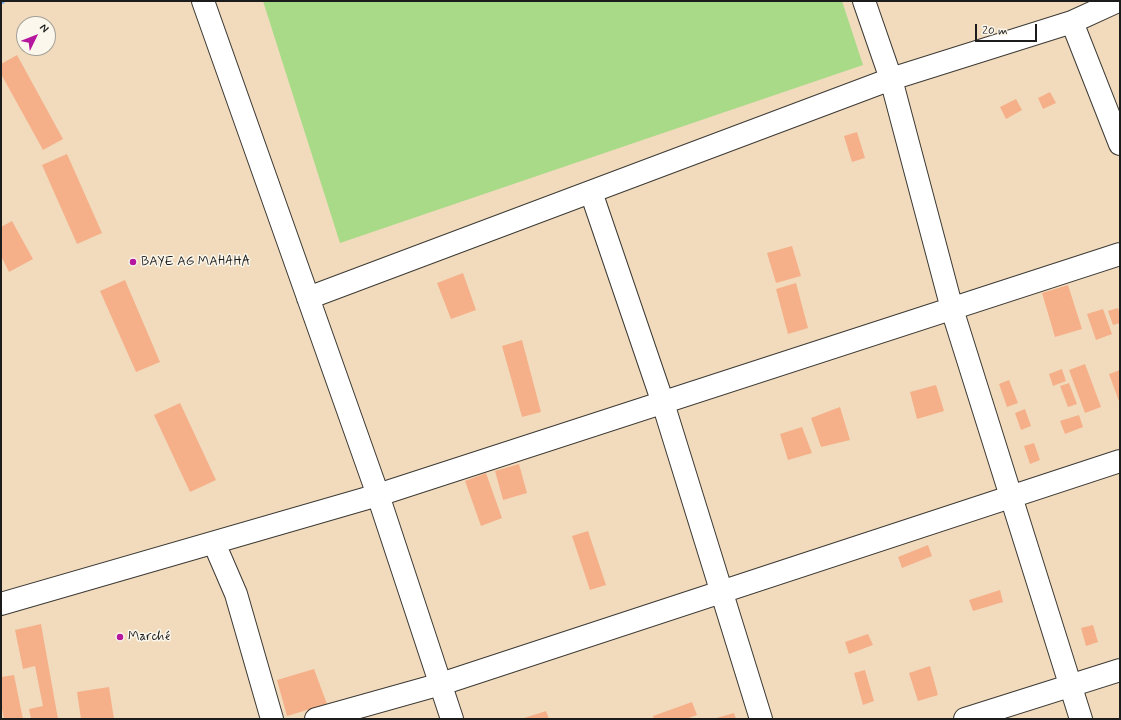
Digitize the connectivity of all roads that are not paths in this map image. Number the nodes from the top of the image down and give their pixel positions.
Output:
1 (203, 1) edge
2 (864, 1) edge
3 (1118, 1) edge
4 (1072, 22) junction
5 (891, 79) junction
6 (1120, 144) edge
7 (592, 192) junction
8 (1120, 254) edge
9 (308, 298) junction
10 (952, 309) junction
11 (663, 403) junction
12 (1120, 461) edge
13 (378, 495) junction
14 (1011, 496) junction
15 (214, 543) junction
16 (722, 592) junction
17 (1, 604) edge
18 (1120, 670) edge
19 (441, 684) junction
20 (1071, 685) junction
21 (272, 719) edge
22 (316, 719) edge
23 (452, 719) edge
24 (761, 719) edge
25 (966, 719) edge
26 (1082, 719) edge

1 - 9 street
2 - 5 street
3 - 4 street
4 - 5 street
4 - 6 street
5 - 7 street
5 - 10 street
7 - 9 street
7 - 11 street
8 - 10 street
9 - 13 street
10 - 11 street
10 - 14 street
11 - 13 street
11 - 16 street
12 - 14 street
13 - 15 street
13 - 19 street
14 - 16 street
14 - 20 street
15 - 17 street
15 - 21 street
16 - 19 street
16 - 24 street
18 - 20 street
19 - 22 street
19 - 23 street
20 - 25 street
20 - 26 street

